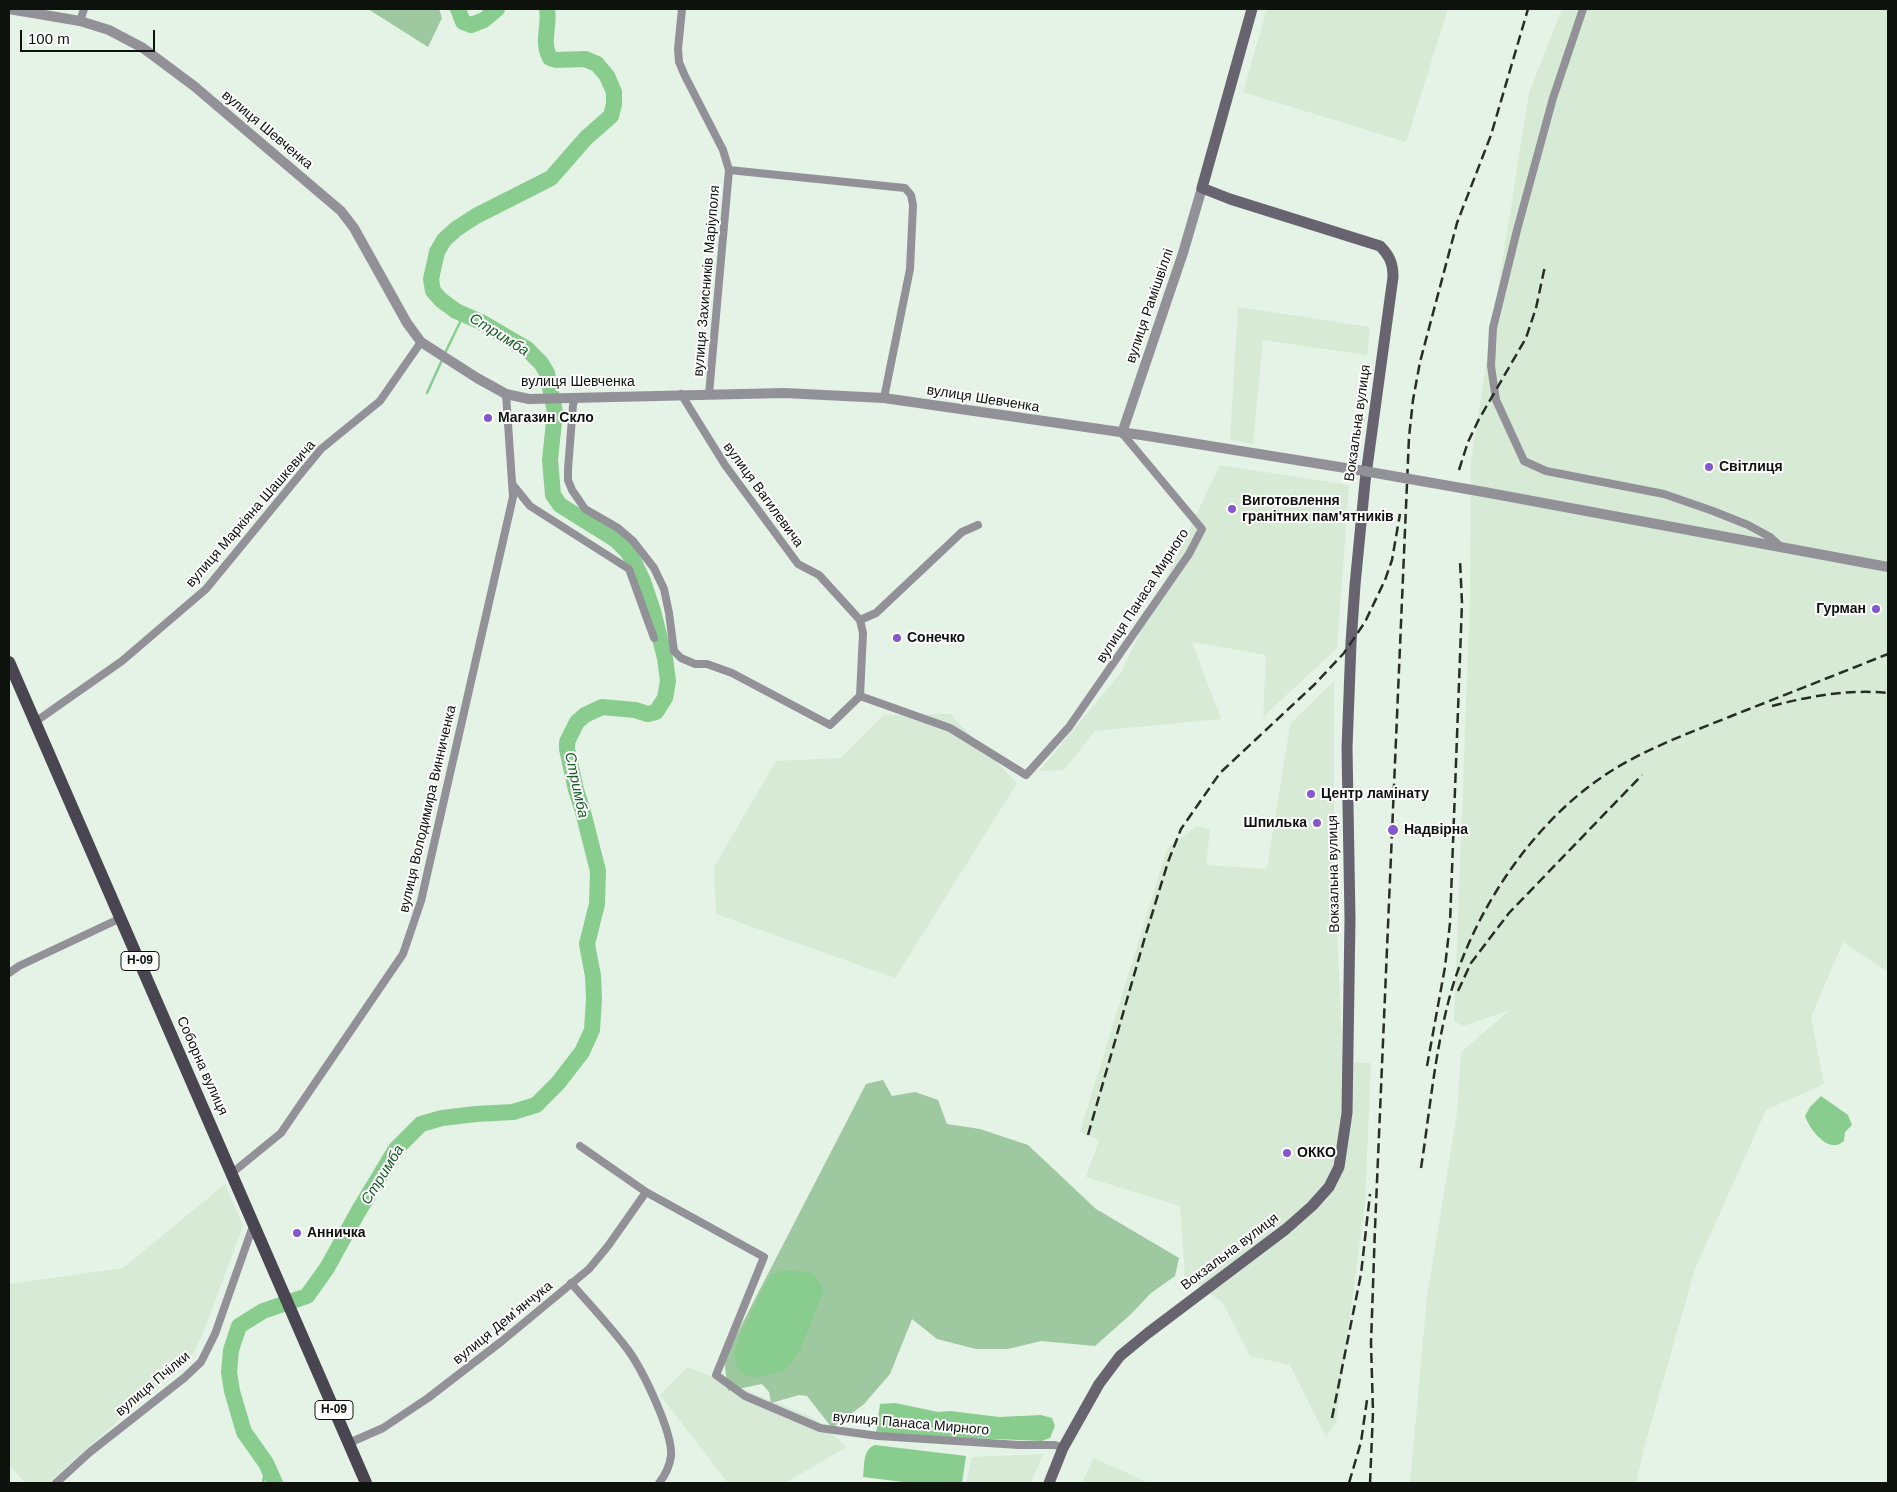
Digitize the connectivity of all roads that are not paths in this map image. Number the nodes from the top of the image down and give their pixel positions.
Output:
1 (9, 9) edge
2 (84, 9) edge
3 (682, 9) edge
4 (1252, 9) edge
5 (1583, 9) edge
6 (80, 22) junction
7 (730, 170) junction
8 (1202, 188) junction
9 (421, 342) junction
10 (506, 394) junction
11 (681, 394) junction
12 (709, 394) junction
13 (884, 398) junction
14 (571, 399) junction
15 (1122, 433) junction
16 (513, 485) junction
17 (978, 525) dead end
18 (1783, 548) junction
19 (1888, 567) edge
20 (860, 620) junction
21 (654, 638) dead end
22 (9, 662) edge
23 (860, 696) junction
24 (35, 722) junction
25 (121, 918) junction
26 (9, 973) edge
27 (580, 1146) dead end
28 (232, 1173) junction
29 (646, 1192) junction
30 (254, 1224) junction
31 (571, 1283) junction
32 (349, 1443) junction
33 (1063, 1448) junction
34 (56, 1483) edge
35 (366, 1483) edge
36 (659, 1483) edge
37 (1049, 1483) edge

1 - 6 street, вулиця Шевченка
2 - 6 street
3 - 7 street, вулиця Захисників Маріуполя
4 - 8 main road
5 - 18 street
6 - 9 street, вулиця Шевченка
7 - 12 street, вулиця Захисників Маріуполя
7 - 13 street, вулиця Захисників Маріуполя
8 - 15 street, вулиця Рамішвіллі
8 - 33 main road, Вокзальна вулиця
9 - 10 street, вулиця Шевченка
9 - 24 street, вулиця Маркіяна Шашкевича
10 - 14 street, вулиця Шевченка
10 - 16 street, вулиця Володимира Винниченка
11 - 12 street, вулиця Шевченка
11 - 14 street, вулиця Шевченка
11 - 20 street, вулиця Вагилевича
12 - 13 street, вулиця Шевченка
13 - 15 street, вулиця Шевченка
14 - 23 street
15 - 18 street, вулиця Шевченка, bridge
15 - 23 street, вулиця Панаса Мирного
16 - 21 street
16 - 28 street, вулиця Володимира Винниченка
17 - 20 street
18 - 19 street, вулиця Шевченка
20 - 23 street
22 - 24 main road, Соборна вулиця / Н-09
24 - 25 main road, Соборна вулиця / Н-09
25 - 26 street
25 - 28 main road, Соборна вулиця / Н-09
27 - 29 street
28 - 30 main road, Соборна вулиця / Н-09
29 - 31 street, вулиця Демʼянчука
29 - 33 street, вулиця Панаса Мирного
30 - 32 main road, Соборна вулиця / Н-09
30 - 34 street, вулиця Пчілки
31 - 32 street, вулиця Демʼянчука
31 - 36 street
32 - 35 main road, Соборна вулиця / Н-09
33 - 37 main road, Вокзальна вулиця

